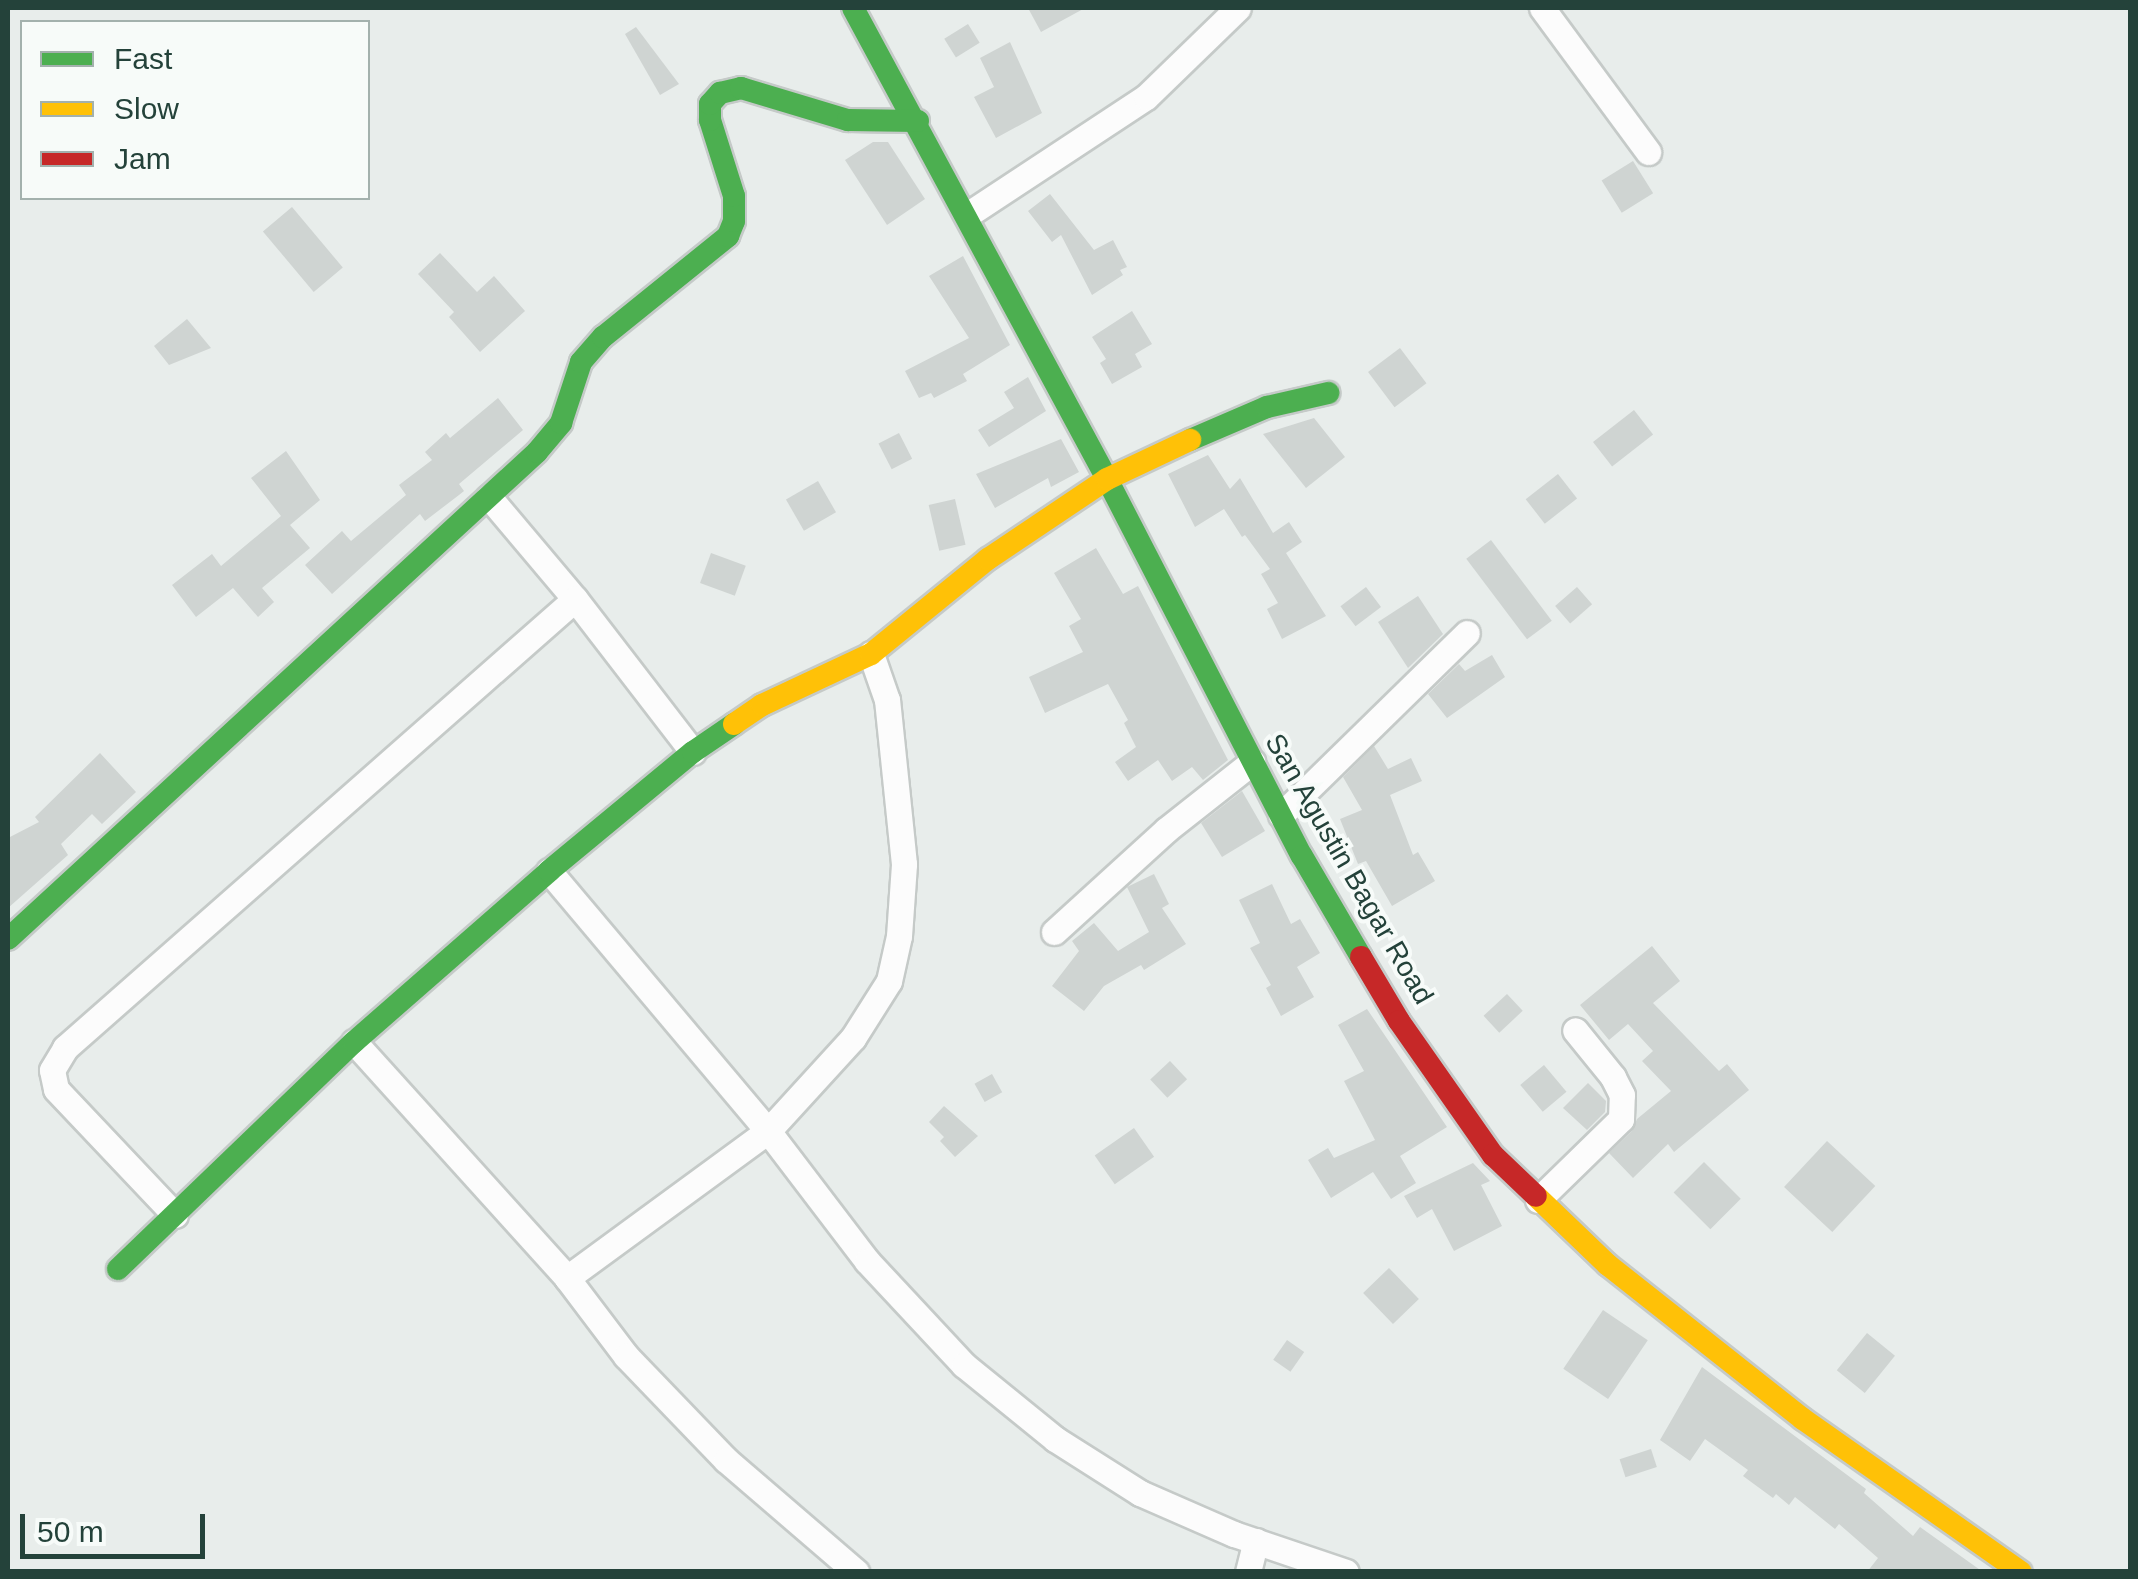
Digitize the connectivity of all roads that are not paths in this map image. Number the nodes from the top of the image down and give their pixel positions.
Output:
1 (854, 8) edge
2 (1238, 8) edge
3 (1542, 8) edge
4 (918, 121) junction
5 (1648, 152) dead end
6 (966, 215) junction
7 (1328, 393) dead end
8 (1107, 479) junction
9 (489, 497) junction
10 (576, 599) junction
11 (1468, 633) dead end
12 (871, 654) junction
13 (693, 752) junction
14 (1252, 762) junction
15 (1281, 816) junction
16 (548, 871) junction
17 (1054, 932) dead end
18 (8, 939) edge
19 (1576, 1030) dead end
20 (354, 1042) junction
21 (768, 1132) junction
22 (1538, 1200) junction
23 (175, 1215) junction
24 (118, 1269) dead end
25 (568, 1278) junction
26 (1256, 1542) junction
27 (856, 1572) edge
28 (1248, 1572) edge
29 (1346, 1572) edge
30 (2021, 1572) edge

1 - 4 street, San Agustin Bagar Road
2 - 6 street
3 - 5 street
4 - 6 street, San Agustin Bagar Road
4 - 9 street
6 - 8 street, San Agustin Bagar Road
7 - 8 street
8 - 12 street
8 - 14 street, San Agustin Bagar Road
9 - 10 street
9 - 18 street
10 - 13 street
10 - 23 street
11 - 15 street
12 - 13 street
12 - 21 street
13 - 16 street
14 - 15 street, San Agustin Bagar Road
14 - 17 street
15 - 22 street, San Agustin Bagar Road
16 - 20 street
16 - 21 street
19 - 22 street
20 - 23 street
20 - 25 street
21 - 25 street
21 - 26 street
22 - 30 street, San Agustin Bagar Road
23 - 24 street
25 - 27 street
26 - 28 street
26 - 29 street

